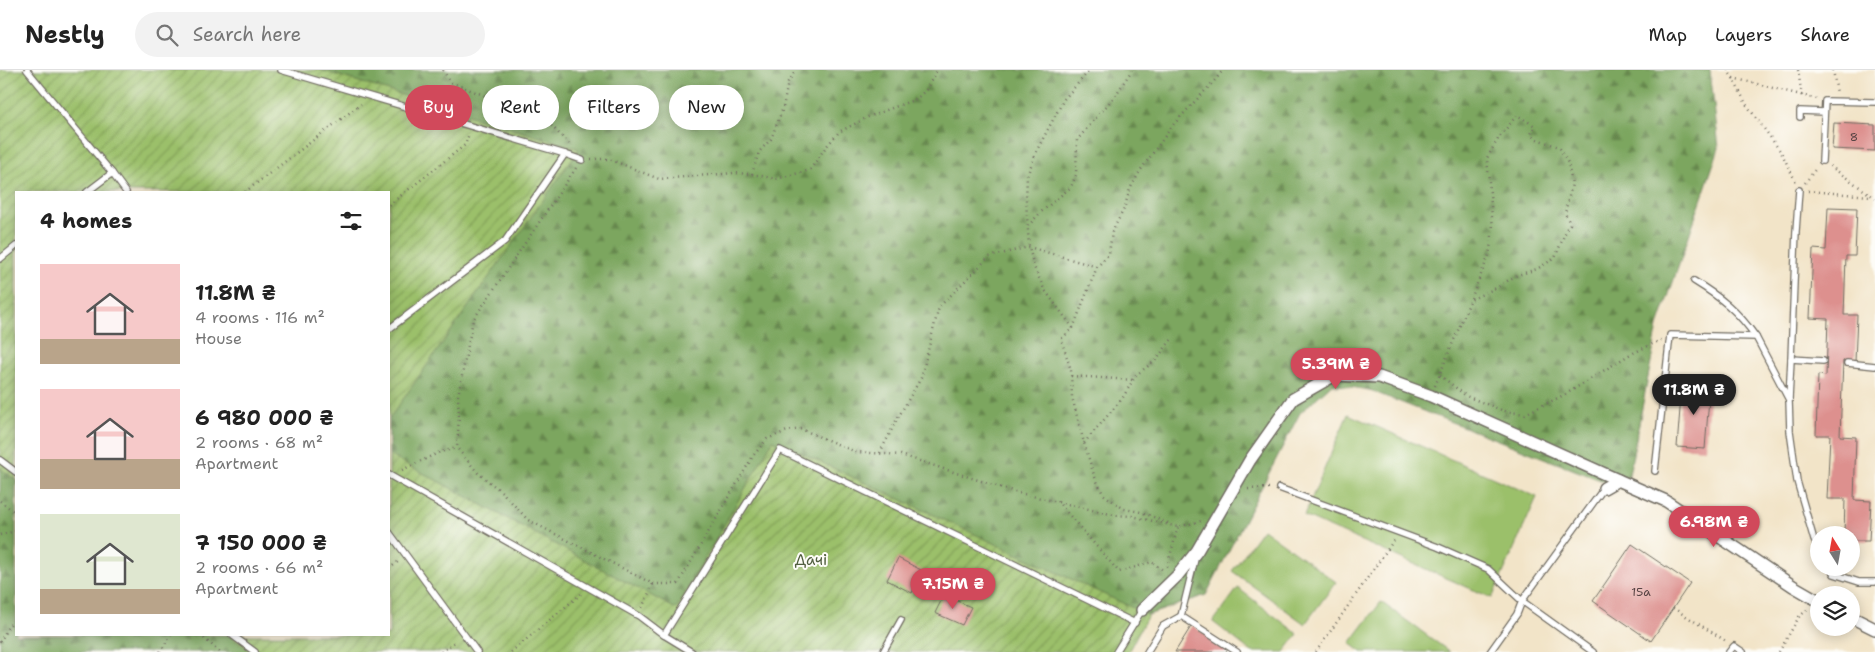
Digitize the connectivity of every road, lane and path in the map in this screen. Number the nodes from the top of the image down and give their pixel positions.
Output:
1 (27, 70) edge
2 (281, 70) edge
3 (443, 70) edge
4 (796, 70) edge
5 (937, 70) edge
6 (1090, 70) edge
7 (1132, 70) edge
8 (1223, 70) edge
9 (1727, 70) edge
10 (1798, 70) edge
11 (1833, 70) edge
12 (1733, 78) junction
13 (370, 96) junction
14 (1802, 96) junction
15 (1824, 101) junction
16 (1838, 102) junction
17 (1875, 102) edge
18 (405, 106) edge
19 (1824, 112) junction
20 (1800, 117) dead end
21 (472, 126) edge
22 (470, 130) edge
23 (565, 154) junction
24 (582, 160) junction
25 (1822, 161) junction
26 (112, 173) junction
27 (752, 174) junction
28 (1800, 190) junction
29 (88, 191) edge
30 (125, 191) edge
31 (246, 191) edge
32 (1871, 196) junction
33 (1875, 198) edge
34 (390, 204) edge
35 (1028, 226) junction
36 (15, 247) edge
37 (1029, 247) junction
38 (0, 259) edge
39 (1097, 267) junction
40 (1694, 280) dead end
41 (1470, 300) junction
42 (390, 328) edge
43 (1073, 328) junction
44 (1670, 335) junction
45 (1756, 337) junction
46 (1172, 340) dead end
47 (1791, 359) junction
48 (1822, 361) dead end
49 (1847, 363) dead end
50 (1875, 366) edge
51 (1440, 375) junction
52 (1071, 376) junction
53 (1133, 380) junction
54 (1431, 397) junction
55 (1789, 400) junction
56 (1084, 443) junction
57 (457, 448) junction
58 (880, 453) junction
59 (0, 460) edge
60 (15, 471) edge
61 (1654, 471) dead end
62 (390, 475) edge
63 (1618, 480) junction
64 (1279, 488) joint
65 (1604, 488) joint
66 (1233, 489) junction
67 (1056, 500) junction
68 (0, 501) edge
69 (15, 512) edge
70 (1216, 517) junction
71 (1810, 526) edge
72 (1178, 527) junction
73 (15, 531) edge
74 (1399, 532) junction
75 (390, 533) edge
76 (0, 535) edge
77 (1196, 551) junction
78 (1840, 576) edge
79 (1875, 582) edge
80 (653, 584) junction
81 (588, 588) junction
82 (1810, 596) edge
83 (1522, 600) junction
84 (1673, 608) dead end
85 (1142, 610) joint
86 (639, 616) junction
87 (1181, 616) junction
88 (1799, 618) dead end
89 (15, 619) edge
90 (901, 620) dead end
91 (1860, 622) edge
92 (1135, 623) junction
93 (1875, 629) edge
94 (464, 635) junction
95 (664, 635) junction
96 (170, 636) edge
97 (201, 636) edge
98 (233, 636) edge
99 (0, 642) edge
100 (1734, 646) junction
101 (160, 652) edge
102 (220, 652) edge
103 (256, 652) edge
104 (441, 652) edge
105 (477, 652) edge
106 (511, 652) edge
107 (692, 652) edge
108 (883, 652) edge
109 (1116, 652) edge
110 (1147, 652) edge
111 (1237, 652) edge
112 (1316, 652) edge
113 (1490, 652) edge
114 (1593, 652) edge
115 (1729, 652) edge
116 (1743, 652) edge
117 (1779, 652) edge

1 - 26 lane
2 - 13 lane
3 - 24 path
4 - 27 path
5 - 27 path
6 - 35 path
7 - 35 path
8 - 39 path
9 - 12 path
10 - 14 path
11 - 16 path
12 - 14 path
12 - 28 path
13 - 18 lane
13 - 31 path
14 - 15 path
15 - 16 lane
15 - 19 lane
16 - 17 lane
19 - 20 lane
19 - 25 lane
21 - 23 lane
22 - 34 path
23 - 24 lane
23 - 42 lane
24 - 27 path
24 - 57 path
25 - 28 path
25 - 32 path
26 - 29 lane
26 - 30 lane
28 - 32 path
28 - 47 lane
32 - 33 path
35 - 37 path
36 - 38 lane
37 - 39 path
37 - 43 path
37 - 58 path
39 - 43 path
40 - 45 lane
41 - 41 path
41 - 51 path
43 - 52 path
44 - 45 lane
44 - 51 path
44 - 61 lane
45 - 55 lane
46 - 53 path
47 - 48 lane
47 - 55 lane
49 - 50 lane
51 - 54 path
52 - 53 path
52 - 56 path
53 - 56 path
54 - 63 street
54 - 66 street
55 - 71 lane
56 - 72 path
57 - 62 path
57 - 80 path
58 - 67 path
58 - 80 path
59 - 60 lane
62 - 81 lane
63 - 65 street
63 - 82 street
64 - 66 path
64 - 74 lane
65 - 83 lane
66 - 70 street
67 - 72 path
67 - 72 path
68 - 69 path
70 - 72 path
70 - 77 street
73 - 76 path
74 - 83 lane
74 - 112 path
75 - 94 lane
77 - 85 street
77 - 87 lane
78 - 79 lane
80 - 86 path
81 - 86 lane
81 - 106 path
83 - 113 lane
83 - 114 lane
84 - 100 path
85 - 92 lane
86 - 95 lane
87 - 110 lane
87 - 111 lane
88 - 117 path
89 - 99 path
90 - 108 lane
91 - 93 street
92 - 95 lane
92 - 109 lane
94 - 104 path
94 - 105 lane
95 - 107 lane
96 - 101 path
97 - 102 path
98 - 103 lane
100 - 115 lane
100 - 116 lane

